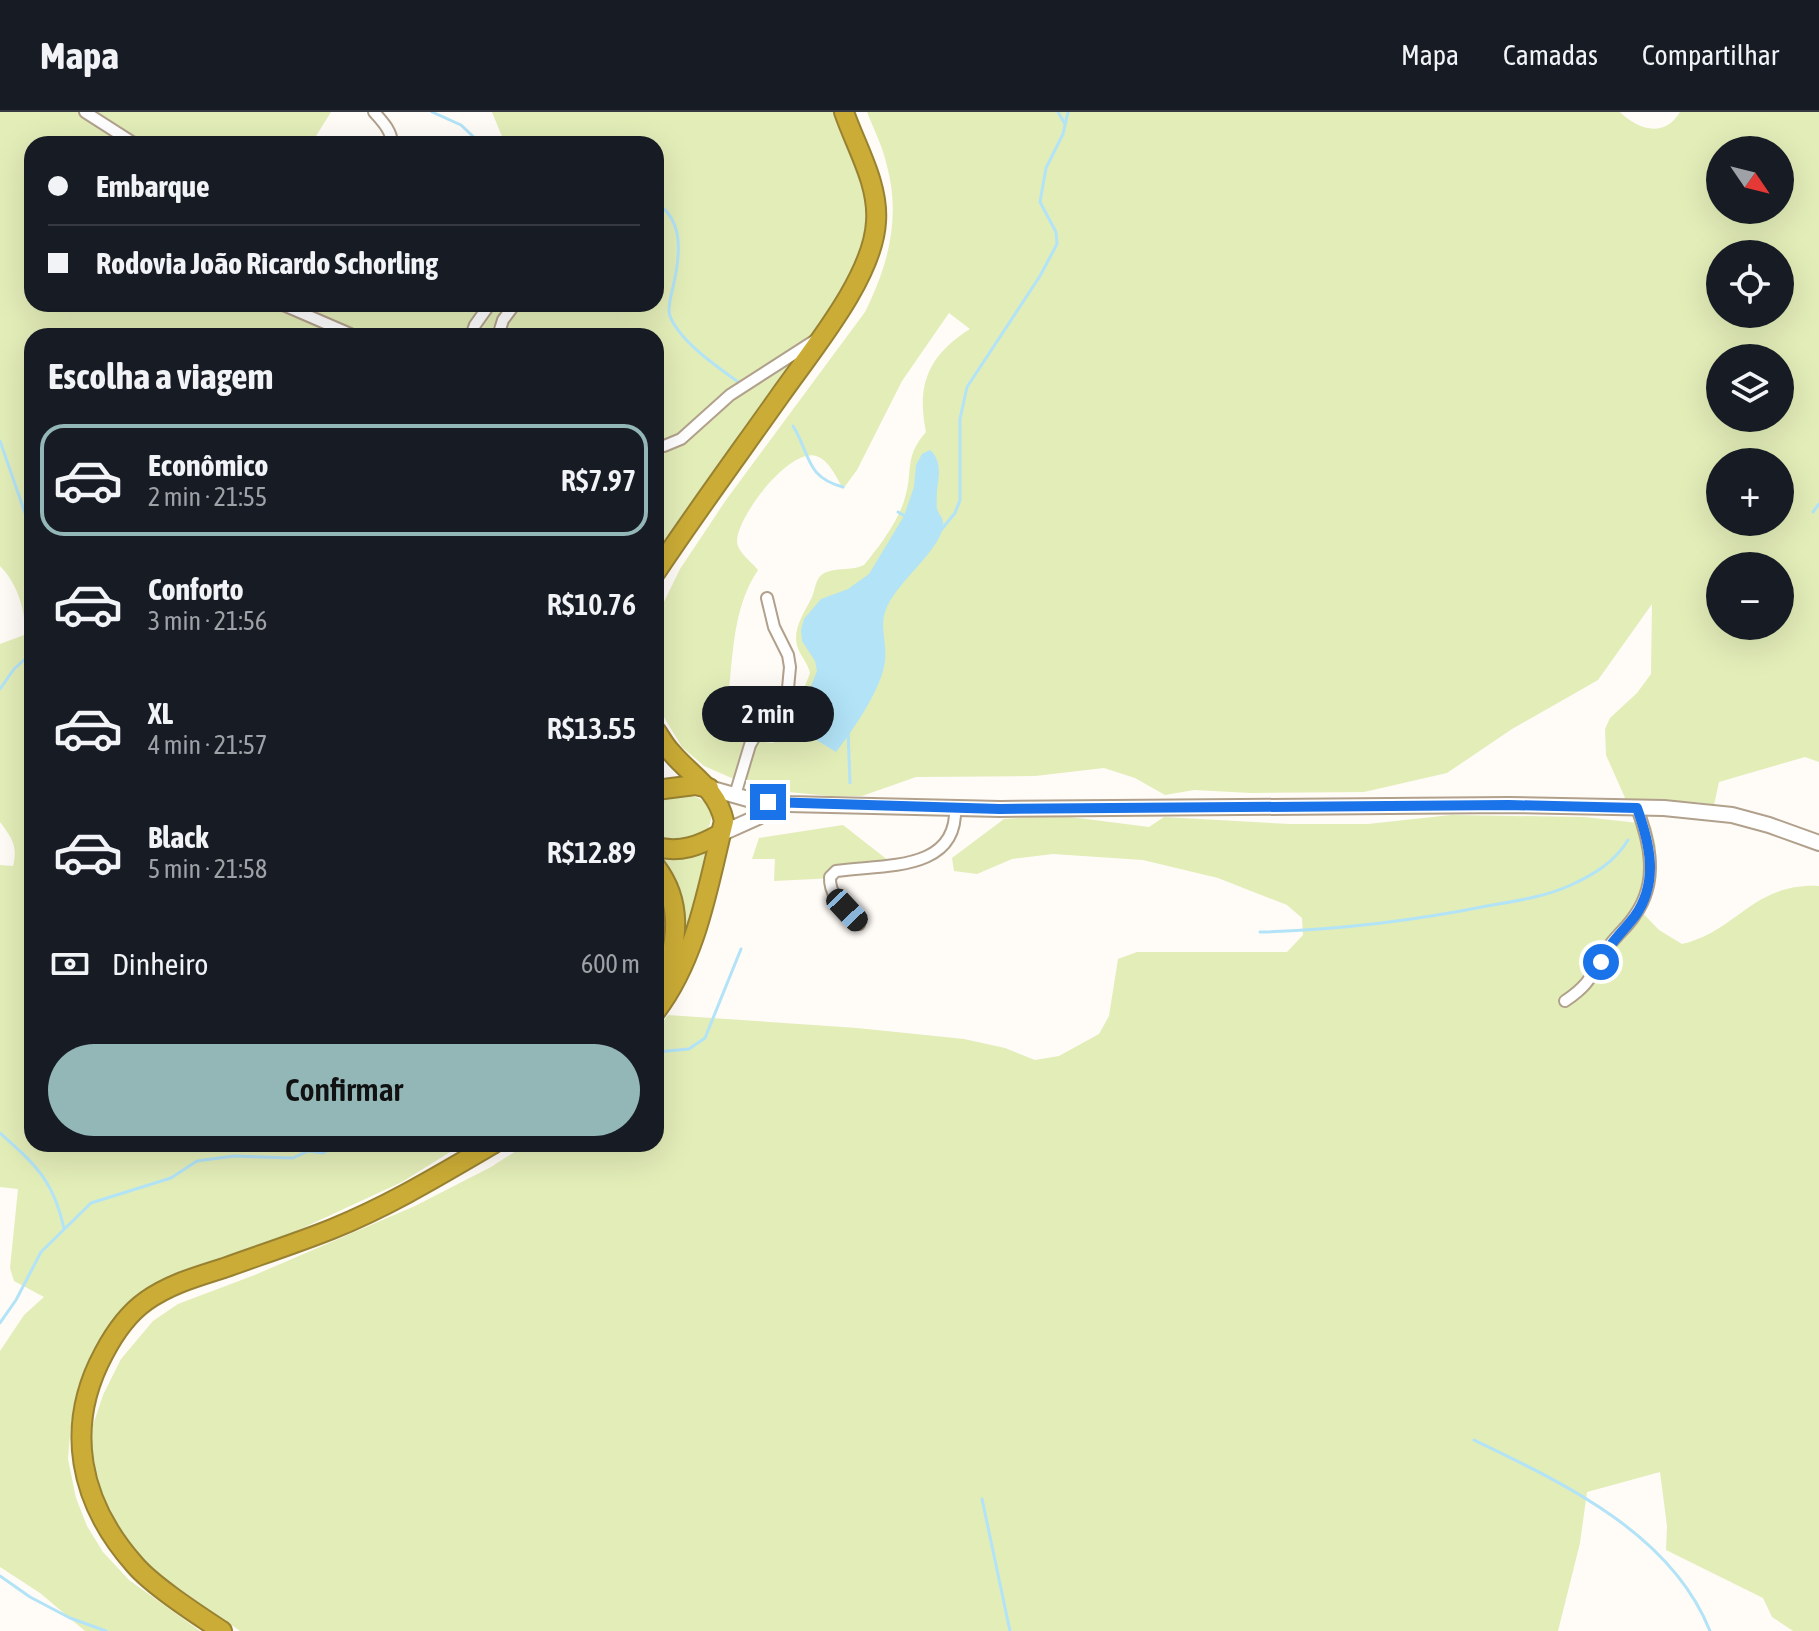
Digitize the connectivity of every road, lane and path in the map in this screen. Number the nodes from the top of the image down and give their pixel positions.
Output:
1 (85, 112) edge
2 (374, 112) edge
3 (844, 112) edge
4 (122, 136) edge
5 (391, 136) edge
6 (300, 312) edge
7 (336, 328) edge
8 (822, 336) junction
9 (664, 446) edge
10 (664, 560) edge
11 (767, 598) dead end
12 (664, 742) edge
13 (709, 788) junction
14 (664, 789) edge
15 (735, 795) junction
16 (788, 804) junction
17 (955, 808) junction
18 (1637, 808) junction
19 (720, 834) junction
20 (1819, 843) edge
21 (664, 848) edge
22 (664, 879) edge
23 (859, 924) dead end
24 (664, 980) edge
25 (664, 998) edge
26 (1565, 1001) dead end
27 (479, 1152) edge
28 (222, 1631) edge

1 - 4 street
2 - 5 street
3 - 8 highway
6 - 7 street
8 - 9 street
8 - 10 highway
11 - 15 street
12 - 13 highway
13 - 14 highway
13 - 15 main road
13 - 19 highway
15 - 16 main road
16 - 17 main road
16 - 19 main road
17 - 18 main road
17 - 23 street
18 - 20 main road
18 - 26 street
19 - 21 highway
19 - 25 highway
22 - 24 highway
27 - 28 highway

